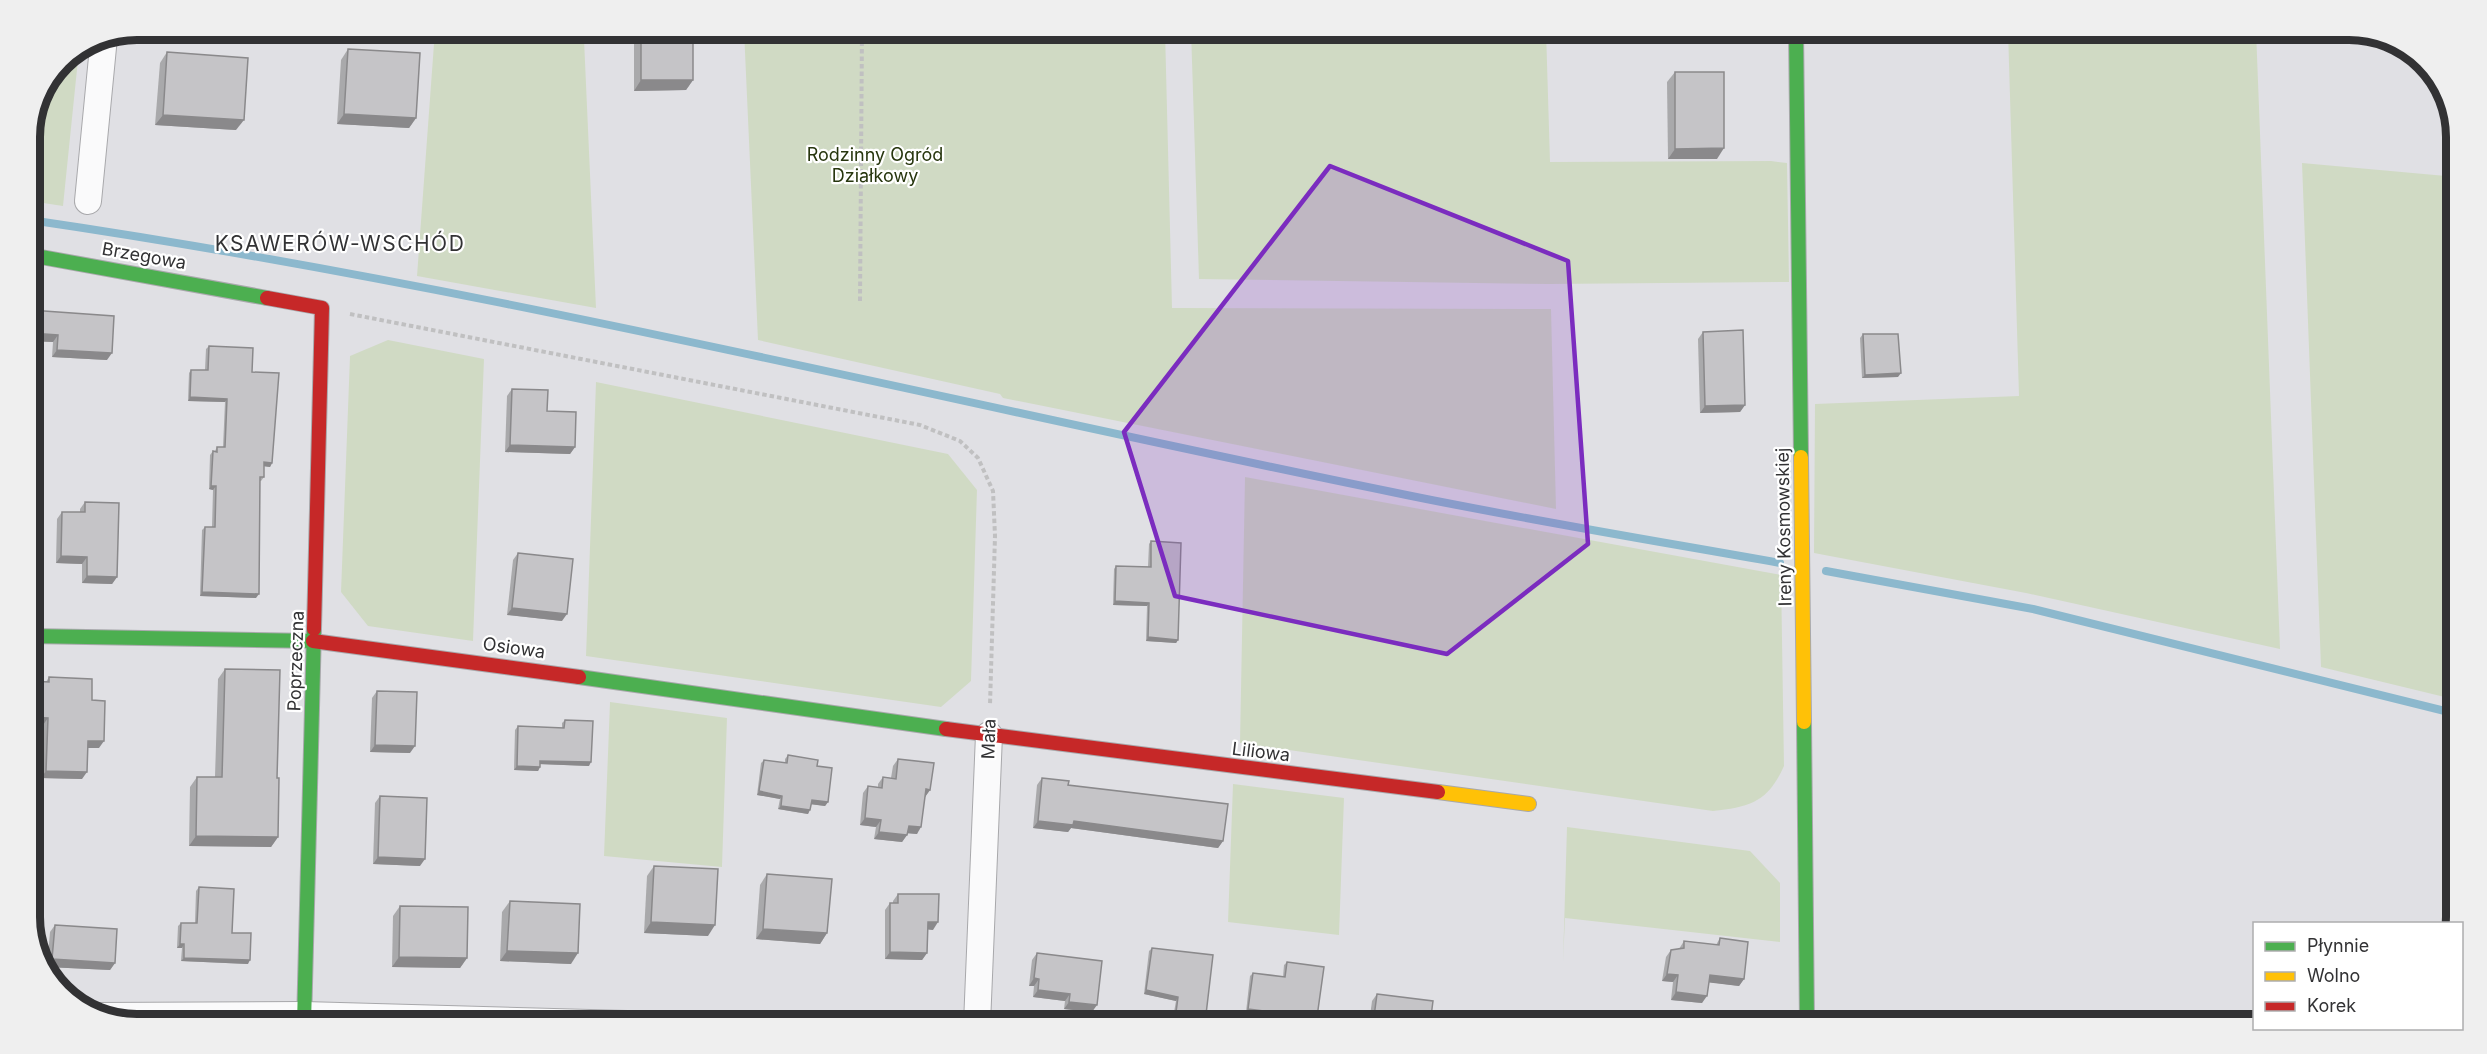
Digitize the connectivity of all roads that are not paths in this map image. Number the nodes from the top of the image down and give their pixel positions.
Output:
1 (1796, 40) edge
2 (103, 48) edge
3 (88, 201) dead end
4 (41, 257) edge
5 (322, 308) joint
6 (41, 636) edge
7 (315, 641) junction
8 (989, 735) junction
9 (1529, 804) dead end
10 (304, 1014) edge
11 (977, 1014) edge
12 (1807, 1014) edge

1 - 12 street, Ireny Kosmowskiej
2 - 3 street
4 - 5 street, Brzegowa
5 - 7 street, Poprzeczna
6 - 7 street, Osiowa
7 - 8 street, Osiowa
7 - 10 street, Poprzeczna
8 - 9 street, Liliowa
8 - 11 street, Mała

